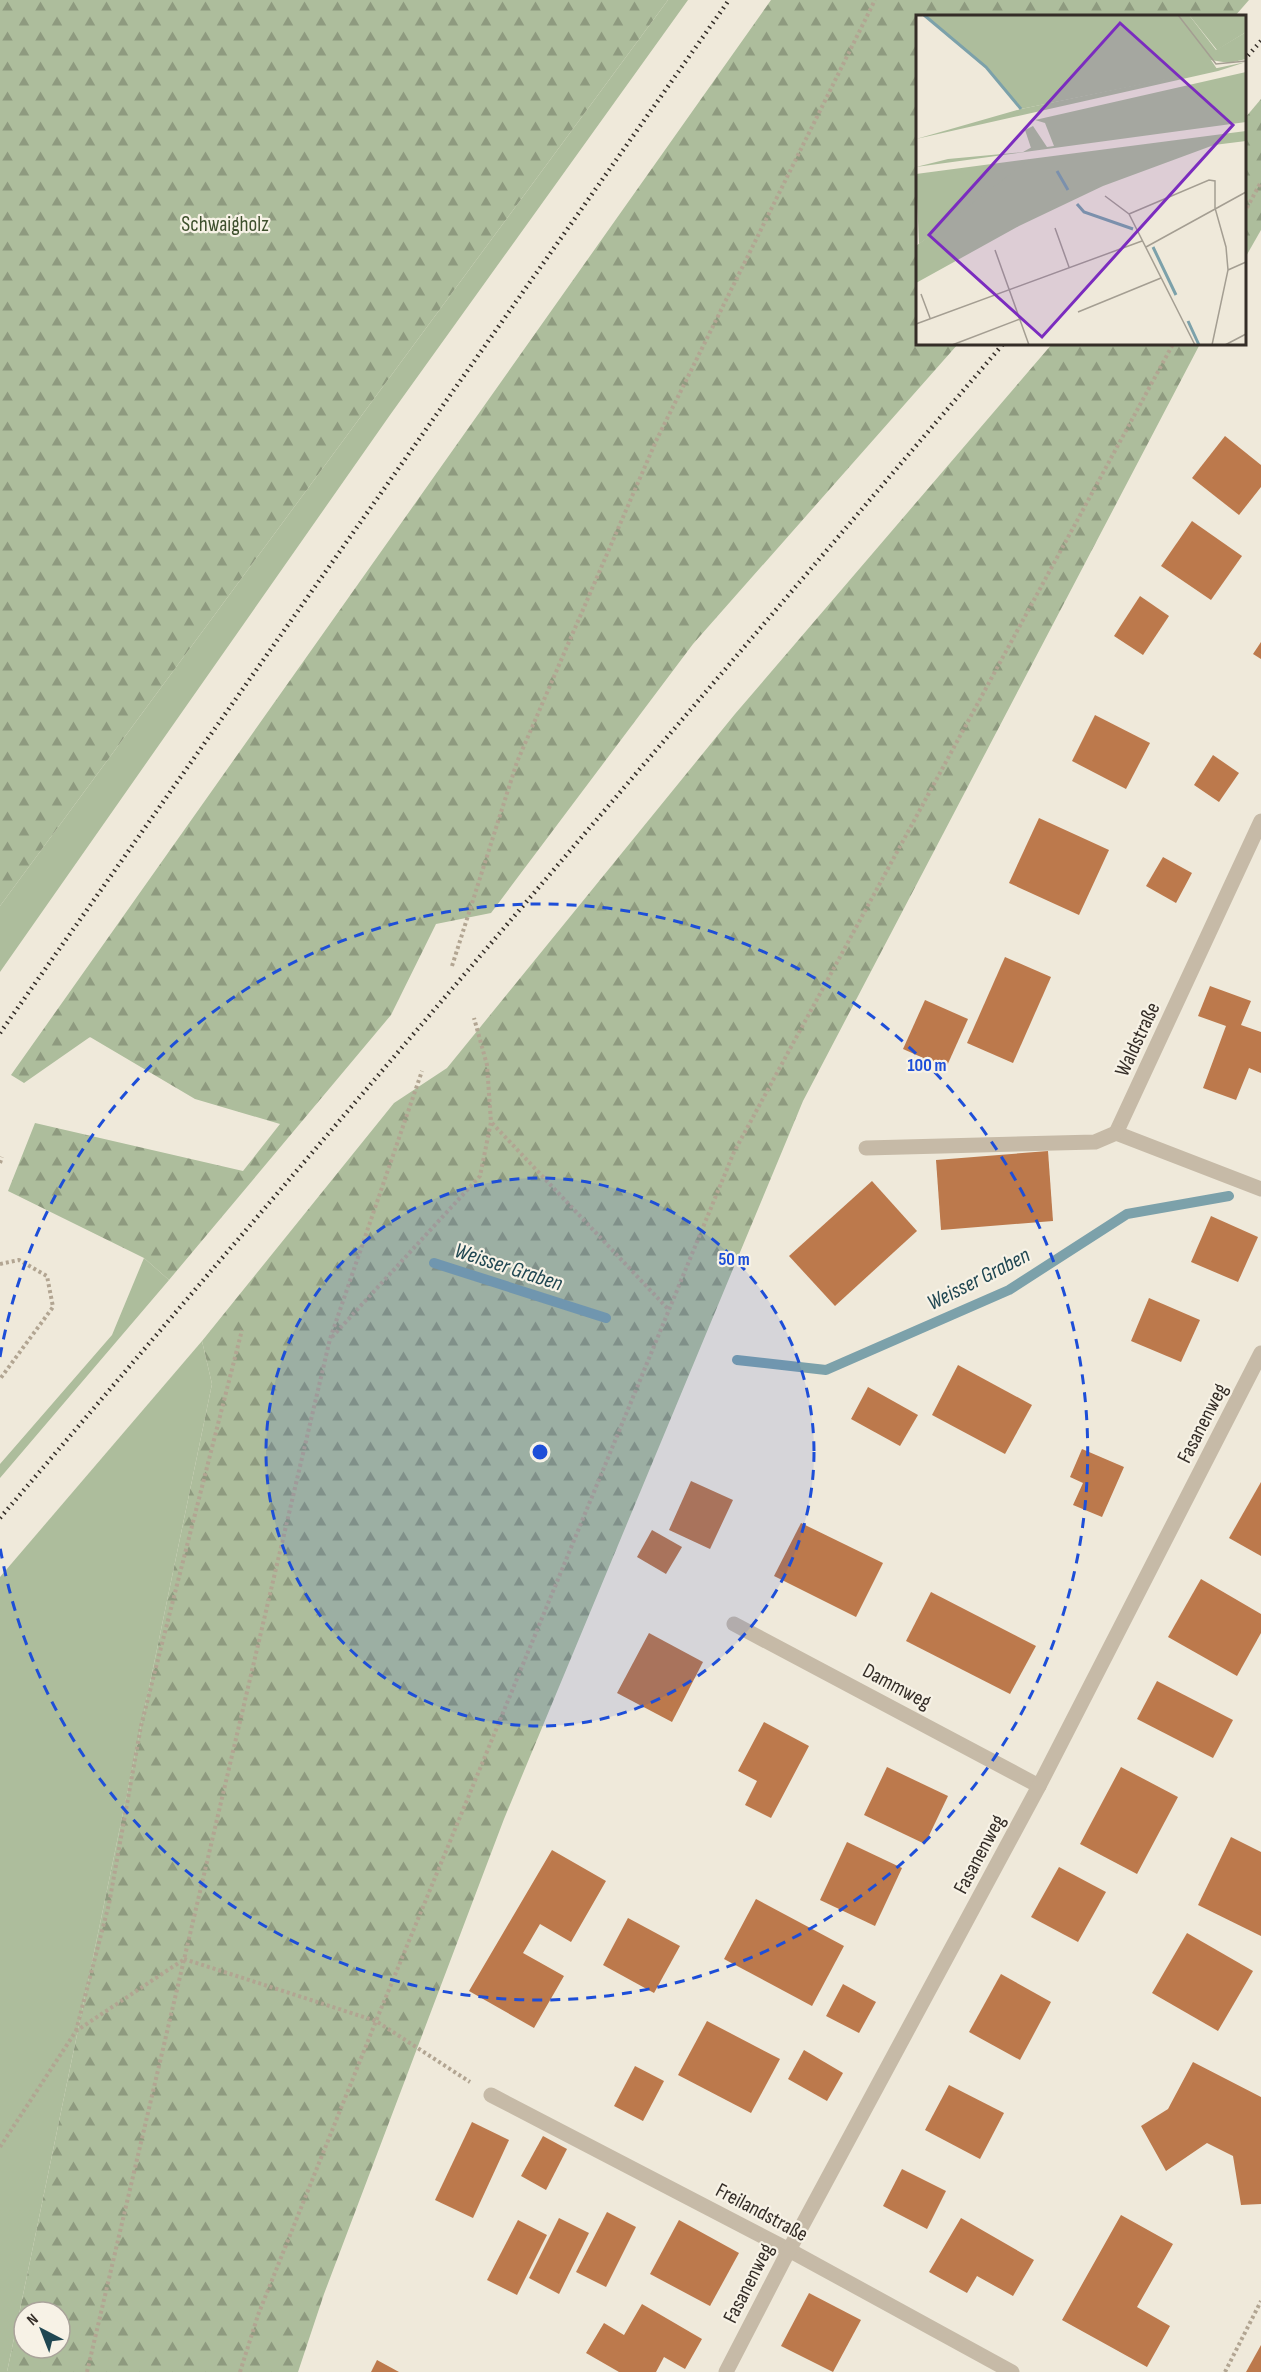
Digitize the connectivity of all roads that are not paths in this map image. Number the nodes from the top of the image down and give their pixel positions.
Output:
1 (1261, 821) edge
2 (1116, 1133) junction
3 (866, 1148) dead end
4 (1261, 1189) edge
5 (1261, 1353) edge
6 (734, 1624) dead end
7 (1039, 1786) junction
8 (490, 2095) road end
9 (789, 2250) junction
10 (726, 2372) edge
11 (1012, 2372) edge

1 - 2 street, Waldstraße
2 - 3 street
2 - 4 street
5 - 7 street, Fasanenweg
6 - 7 street, Dammweg
7 - 9 street, Fasanenweg
8 - 9 street, Freilandstraße
9 - 10 street, Fasanenweg
9 - 11 street, Freilandstraße

